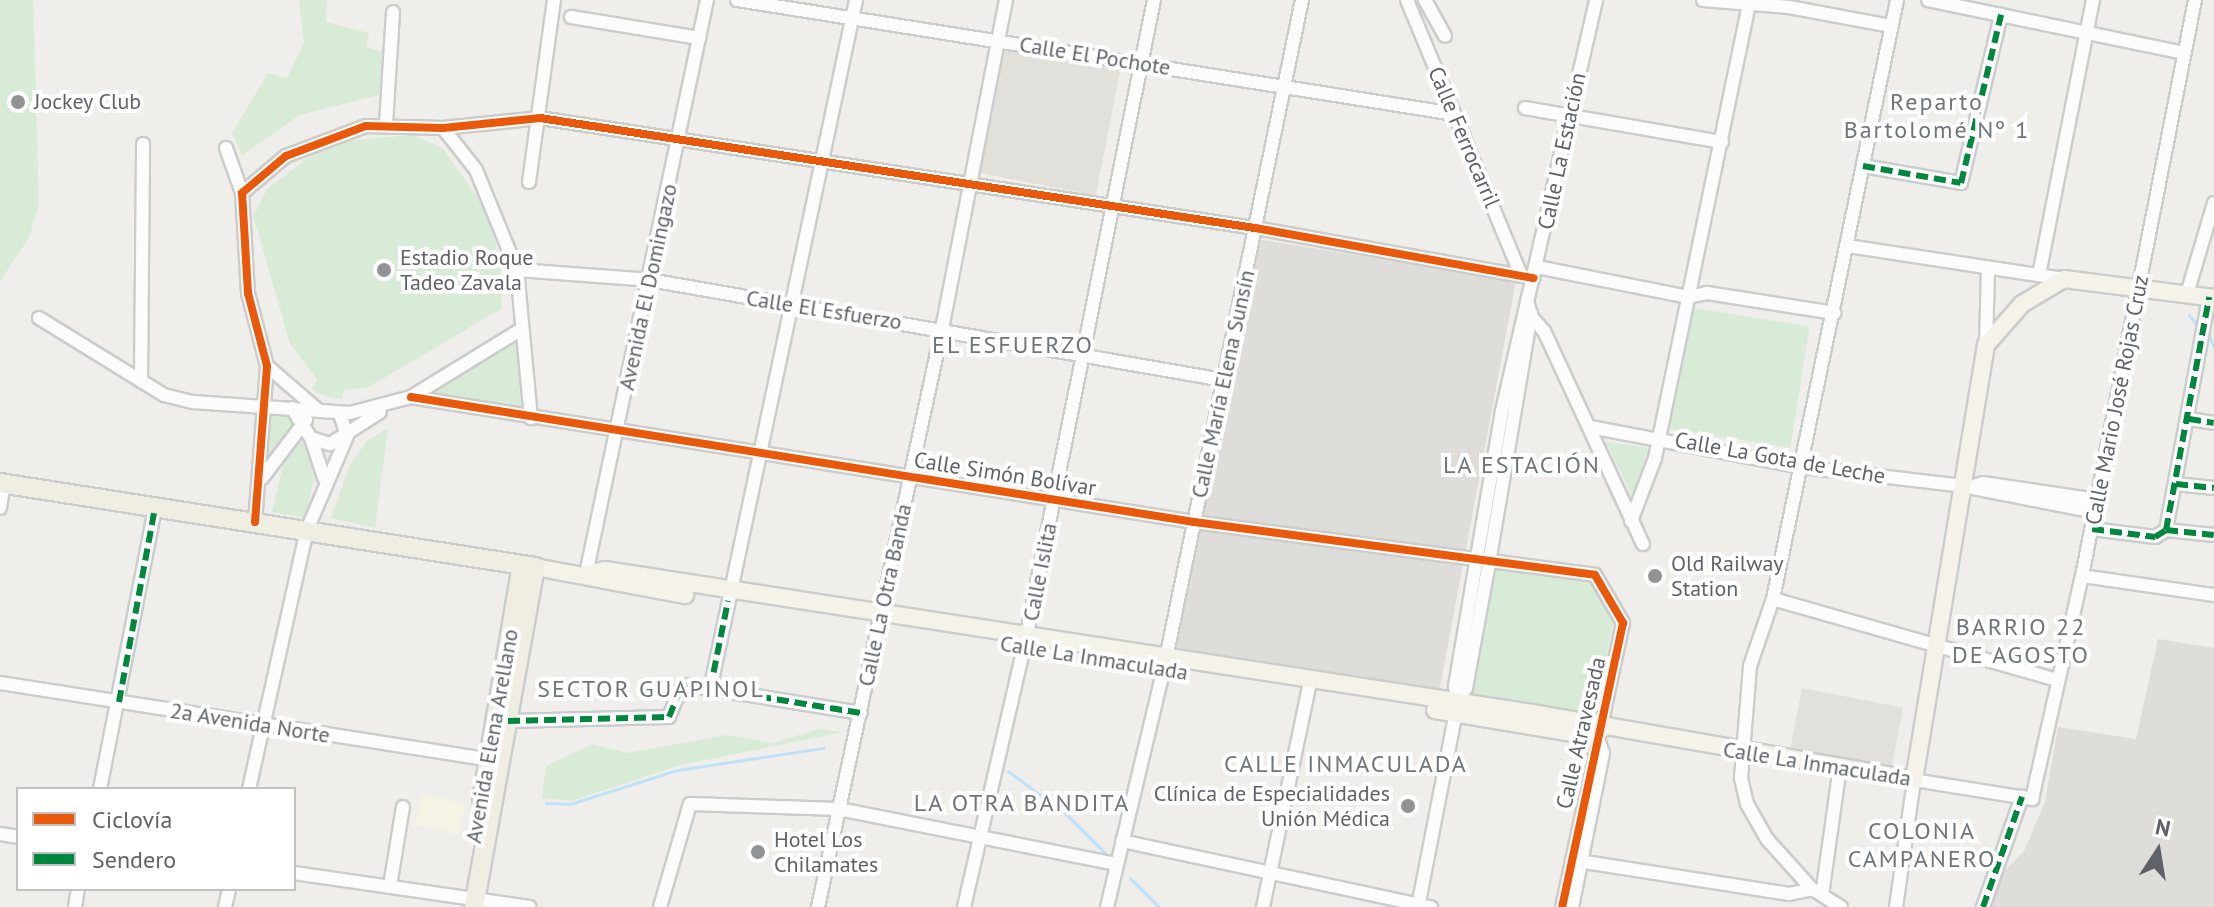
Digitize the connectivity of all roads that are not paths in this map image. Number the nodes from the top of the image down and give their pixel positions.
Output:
1 (554, 0) edge
2 (707, 0) edge
3 (737, 0) edge
4 (856, 0) edge
5 (1006, 0) edge
6 (1154, 0) edge
7 (1302, 0) edge
8 (1425, 0) edge
9 (1596, 0) edge
10 (1703, 0) edge
11 (1897, 0) edge
12 (1928, 0) edge
13 (2093, 0) edge
14 (2195, 0) edge
15 (1408, 1) edge
16 (1749, 4) edge
17 (393, 12) dead end
18 (2001, 15) junction
19 (571, 17) dead end
20 (852, 17) junction
21 (1891, 26) junction
22 (2087, 33) junction
23 (1445, 36) dead end
24 (699, 38) junction
25 (997, 40) junction
26 (2184, 53) junction
27 (1143, 63) junction
28 (1283, 88) junction
29 (1525, 108) dead end
30 (1454, 114) junction
31 (1569, 115) junction
32 (540, 118) junction
33 (386, 124) junction
34 (443, 128) junction
35 (678, 140) junction
36 (1722, 142) junction
37 (143, 144) dead end
38 (226, 148) dead end
39 (823, 162) junction
40 (1863, 166) junction
41 (529, 182) dead end
42 (970, 186) junction
43 (242, 193) junction
44 (2214, 203) edge
45 (1111, 207) junction
46 (1255, 228) junction
47 (1848, 246) junction
48 (1988, 269) junction
49 (517, 270) junction
50 (1531, 273) junction
51 (2039, 275) junction
52 (2064, 279) junction
53 (649, 280) junction
54 (2140, 288) junction
55 (2187, 294) junction
56 (1688, 297) junction
57 (2212, 298) edge
58 (793, 306) junction
59 (1527, 310) junction
60 (1834, 313) junction
61 (39, 318) dead end
62 (942, 329) junction
63 (520, 330) junction
64 (1986, 345) junction
65 (1083, 354) junction
66 (267, 366) junction
67 (1223, 380) junction
68 (141, 381) junction
69 (411, 397) junction
70 (389, 406) junction
71 (264, 407) junction
72 (292, 408) junction
73 (318, 410) junction
74 (339, 412) junction
75 (531, 418) junction
76 (2189, 419) junction
77 (304, 423) junction
78 (2214, 423) edge
79 (1590, 427) junction
80 (618, 433) junction
81 (347, 436) junction
82 (1660, 437) junction
83 (311, 438) junction
84 (763, 454) junction
85 (1802, 467) junction
86 (910, 476) junction
87 (262, 478) junction
88 (2, 483) edge
89 (2176, 484) junction
90 (325, 485) junction
91 (1967, 486) junction
92 (2214, 488) edge
93 (1495, 490) junction
94 (1054, 500) junction
95 (2096, 506) junction
96 (0, 508) edge
97 (155, 508) junction
98 (1631, 521) junction
99 (255, 522) junction
100 (1194, 522) junction
101 (2092, 529) junction
102 (307, 530) junction
103 (2166, 530) junction
104 (2214, 535) edge
105 (1643, 544) dead end
106 (1475, 561) junction
107 (1489, 563) junction
108 (529, 566) junction
109 (586, 574) junction
110 (1595, 575) joint
111 (2082, 576) junction
112 (2214, 595) edge
113 (729, 596) junction
114 (1773, 599) junction
115 (879, 620) junction
116 (1025, 643) junction
117 (1937, 648) junction
118 (1165, 664) junction
119 (0, 683) edge
120 (508, 684) junction
121 (2056, 684) junction
122 (1308, 687) junction
123 (710, 690) junction
124 (119, 702) junction
125 (1457, 705) junction
126 (861, 713) junction
127 (508, 721) junction
128 (262, 726) junction
129 (1601, 736) junction
130 (1745, 753) junction
131 (495, 760) junction
132 (1840, 767) junction
133 (1914, 780) junction
134 (100, 787) edge
135 (249, 787) edge
136 (2027, 798) junction
137 (403, 807) dead end
138 (839, 809) junction
139 (978, 833) junction
140 (1122, 841) junction
141 (1577, 861) junction
142 (1116, 864) junction
143 (296, 873) edge
144 (1270, 875) junction
145 (390, 886) junction
146 (1817, 892) junction
147 (469, 903) edge
148 (1423, 906) edge
149 (530, 907) edge
150 (660, 907) edge
151 (818, 907) edge
152 (964, 907) edge
153 (1107, 907) edge
154 (1263, 907) edge
155 (1562, 907) edge
156 (1572, 907) edge
157 (1841, 907) edge
158 (1896, 907) edge
159 (1983, 907) edge

1 - 32 street
2 - 24 street, Avenida El Domingazo
3 - 20 street, Calle El Pochote
4 - 20 street
5 - 25 street, Calle La Otra Banda
6 - 27 street, Calle Islita
7 - 28 street, Calle María Elena Sunsín
8 - 23 street
9 - 31 street, Calle La Estación
10 - 16 street
11 - 21 street
12 - 18 street
13 - 22 street
14 - 26 street, Calle Mario José Rojas Cruz
15 - 30 street, Calle Ferrocarril
16 - 21 street
16 - 36 street
17 - 33 street
18 - 22 street
18 - 40 street
19 - 24 street
20 - 25 street, Calle El Pochote
20 - 39 street
21 - 40 street
22 - 26 street
22 - 51 street
24 - 35 street, Avenida El Domingazo
25 - 27 street, Calle El Pochote
25 - 42 street, Calle La Otra Banda
26 - 54 street, Calle Mario José Rojas Cruz
27 - 28 street, Calle El Pochote
27 - 45 street, Calle Islita
28 - 30 street, Calle El Pochote
28 - 46 street, Calle María Elena Sunsín
29 - 31 street
30 - 50 street, Calle Ferrocarril
31 - 36 street
31 - 50 street, Calle La Estación
32 - 34 street
32 - 35 street
32 - 41 street
33 - 34 street
33 - 43 street
34 - 49 street
35 - 39 street
35 - 53 street, Avenida El Domingazo
36 - 56 street
37 - 68 street
38 - 43 street
39 - 42 street
39 - 58 street
40 - 47 street
42 - 45 street
42 - 62 street, Calle La Otra Banda
43 - 66 street
44 - 55 street
45 - 46 street
45 - 65 street, Calle Islita
46 - 50 street
46 - 67 street, Calle María Elena Sunsín
47 - 48 street
47 - 60 street
48 - 51 street
48 - 64 street
49 - 53 street, Calle El Esfuerzo
49 - 63 street
50 - 56 street
50 - 59 street, Calle La Estación
51 - 52 street
52 - 54 main road
52 - 64 main road
53 - 58 street, Calle El Esfuerzo
53 - 80 street, Avenida El Domingazo
54 - 55 main road
54 - 95 street, Calle Mario José Rojas Cruz
55 - 57 main road
56 - 60 street
56 - 82 street
57 - 76 street
58 - 62 street, Calle El Esfuerzo
58 - 84 street
59 - 79 street
59 - 93 street, Calle La Estación
60 - 85 street
61 - 68 street
62 - 65 street, Calle El Esfuerzo
62 - 86 street, Calle La Otra Banda
63 - 69 street
63 - 75 street
64 - 91 main road
65 - 67 street, Calle El Esfuerzo
65 - 94 street, Calle Islita
66 - 71 street
66 - 73 street
67 - 100 street, Calle María Elena Sunsín
68 - 71 street
69 - 70 street
69 - 75 street, Calle Simón Bolívar
70 - 74 street
70 - 81 street
71 - 72 street
71 - 87 street
72 - 73 street
72 - 77 street
73 - 74 street
73 - 77 street
74 - 81 street
75 - 80 street, Calle Simón Bolívar
76 - 78 street
76 - 89 street
77 - 83 street
77 - 87 street
79 - 82 street, Calle La Gota de Leche
79 - 98 street
80 - 84 street, Calle Simón Bolívar
80 - 109 street, Avenida El Domingazo
81 - 83 street
81 - 90 street
82 - 85 street, Calle La Gota de Leche
82 - 98 street
83 - 90 street
84 - 86 street, Calle Simón Bolívar
84 - 113 street
85 - 91 street, Calle La Gota de Leche
85 - 114 street
86 - 94 street, Calle Simón Bolívar
86 - 115 street, Calle La Otra Banda
87 - 99 street
88 - 96 street
88 - 97 highway
89 - 92 street
89 - 103 street
90 - 102 street
91 - 95 street, Calle La Gota de Leche
91 - 117 main road
93 - 106 street, Calle La Estación
93 - 107 street, Calle La Estación
94 - 100 street, Calle Simón Bolívar
94 - 116 street, Calle Islita
95 - 101 street, Calle Mario José Rojas Cruz
97 - 99 highway
97 - 124 street
98 - 105 street
99 - 102 highway
100 - 106 street, Calle Simón Bolívar
100 - 118 street, Calle María Elena Sunsín
101 - 103 street
101 - 111 street, Calle Mario José Rojas Cruz
102 - 108 highway
102 - 128 street
103 - 104 street
106 - 107 street, Calle Simón Bolívar
106 - 125 street, Calle La Estación
107 - 110 street, Calle Simón Bolívar
107 - 125 street, Calle La Estación
108 - 109 main road, Calle La Inmaculada
108 - 120 highway, Avenida Elena Arellano
109 - 113 main road, Calle La Inmaculada
110 - 129 street, Calle Atravesada
111 - 112 street
111 - 121 street, Calle Mario José Rojas Cruz
113 - 115 main road, Calle La Inmaculada
113 - 123 street
114 - 117 street
114 - 130 street
115 - 116 main road, Calle La Inmaculada
115 - 126 street, Calle La Otra Banda
116 - 118 main road, Calle La Inmaculada
116 - 139 street, Calle Islita
117 - 121 street
117 - 133 main road
118 - 122 main road, Calle La Inmaculada
118 - 140 street, Calle María Elena Sunsín
119 - 124 street, 2a Avenida Norte
120 - 127 highway, Avenida Elena Arellano
120 - 131 highway, Avenida Elena Arellano
121 - 136 street, Calle Mario José Rojas Cruz
122 - 125 main road, Calle La Inmaculada
122 - 144 street
123 - 126 street
123 - 127 street
124 - 128 street, 2a Avenida Norte
124 - 134 street
125 - 129 main road, Calle La Inmaculada
125 - 148 street, Calle La Estación
126 - 138 street, Calle La Otra Banda
127 - 131 highway, Avenida Elena Arellano
128 - 131 street, 2a Avenida Norte
128 - 135 street
129 - 130 main road, Calle La Inmaculada
129 - 141 street, Calle Atravesada
130 - 132 main road, Calle La Inmaculada
130 - 146 street
131 - 147 highway, Avenida Elena Arellano
132 - 133 main road, Calle La Inmaculada
132 - 146 street
133 - 136 street, Calle La Inmaculada
133 - 158 street
136 - 159 street, Calle Mario José Rojas Cruz
137 - 145 street
138 - 139 street
138 - 150 street
138 - 151 street, Calle La Otra Banda
139 - 142 street
139 - 152 street, Calle Islita
140 - 142 street, Calle María Elena Sunsín
140 - 144 street
141 - 146 street
141 - 155 street, Calle Atravesada
141 - 156 street, Calle Atravesada
142 - 153 street, Calle María Elena Sunsín
143 - 145 street
144 - 148 street
144 - 154 street
145 - 147 street
146 - 157 street
147 - 149 street

